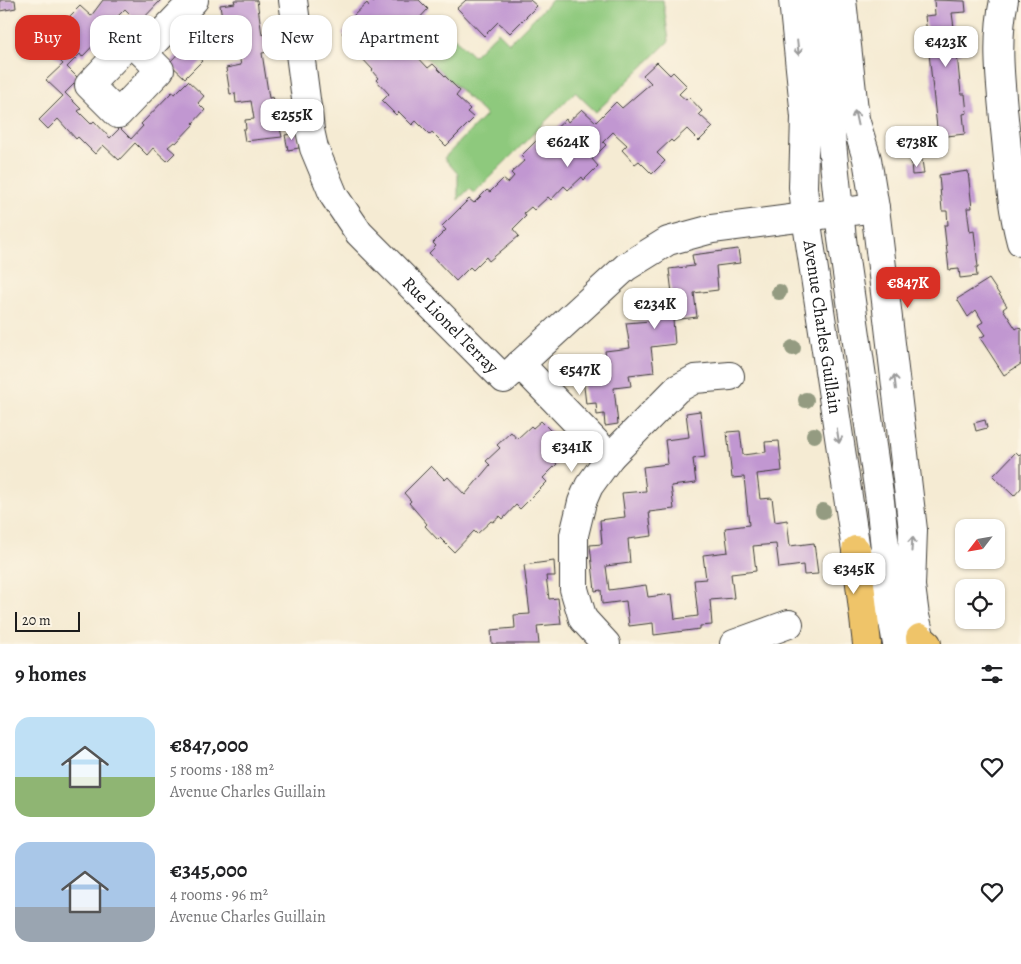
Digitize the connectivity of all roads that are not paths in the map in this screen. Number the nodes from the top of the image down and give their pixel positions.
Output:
1 (194, 0) edge
2 (294, 0) edge
3 (793, 0) edge
4 (817, 0) edge
5 (842, 0) edge
6 (1004, 0) edge
7 (160, 36) edge
8 (1015, 171) edge
9 (875, 208) junction
10 (840, 212) junction
11 (806, 217) junction
12 (1021, 242) edge
13 (520, 364) junction
14 (730, 376) dead end
15 (610, 457) junction
16 (856, 550) junction
17 (789, 624) dead end
18 (913, 636) edge
19 (597, 641) edge
20 (734, 644) edge
21 (867, 644) edge

1 - 7 street
2 - 13 street, Rue Lionel Terray
3 -> 11 street, Avenue Charles Guillain
4 - 10 street
9 -> 5 street
6 - 8 street
8 - 12 street
9 - 10 street
18 -> 9 street
10 - 11 street, Rue Lionel Terray
10 - 18 street
11 - 13 street, Rue Lionel Terray
11 -> 16 street, Avenue Charles Guillain
13 - 15 street
14 - 15 street
15 - 19 street
16 - 18 street, Avenue Charles Guillain
16 - 21 main road
17 - 20 street

